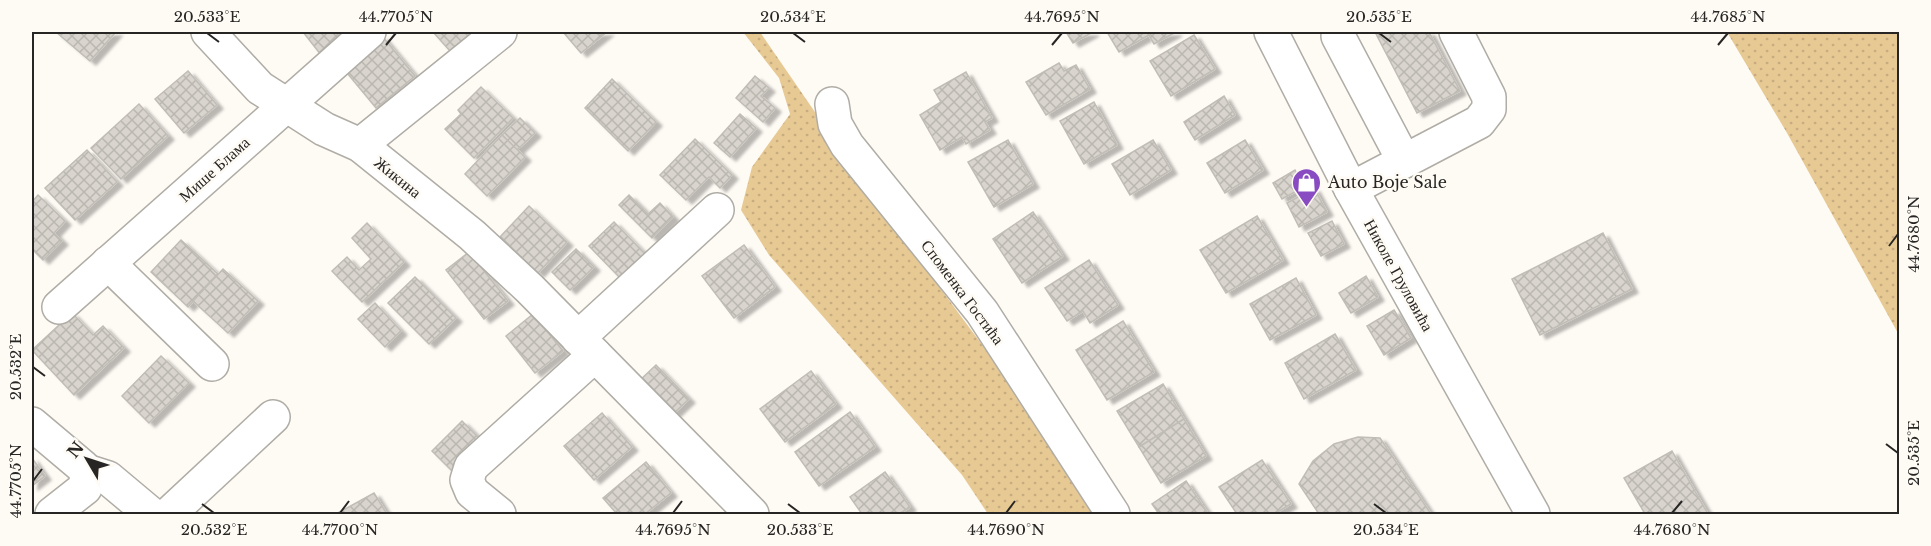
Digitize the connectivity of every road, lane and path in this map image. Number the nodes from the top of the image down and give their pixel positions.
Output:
1 (208, 32) edge
2 (369, 32) edge
3 (500, 32) edge
4 (1271, 32) edge
5 (1456, 32) edge
6 (1338, 36) dead end
7 (832, 104) dead end
8 (285, 105) junction
9 (360, 145) junction
10 (1404, 161) junction
11 (1351, 189) junction
12 (717, 210) dead end
13 (108, 263) junction
14 (59, 307) dead end
15 (587, 346) junction
16 (212, 364) dead end
17 (273, 417) dead end
18 (32, 424) edge
19 (78, 464) junction
20 (52, 514) edge
21 (151, 514) edge
22 (169, 514) edge
23 (499, 514) edge
24 (752, 514) edge
25 (1113, 514) edge
26 (1533, 514) edge

1 - 8 street, Жикина
2 - 8 street, Мише Блама
3 - 9 street
4 - 11 street, Николе Груловића
5 - 10 street
6 - 10 street
7 - 25 street, Споменка Гостића
8 - 9 street, Жикина
8 - 13 street, Мише Блама
9 - 15 street, Жикина
10 - 11 street
11 - 26 street, Николе Груловића
12 - 15 street
13 - 14 street, Мише Блама
13 - 16 street
15 - 23 street
15 - 24 street, Жикина
17 - 22 street
18 - 19 street
19 - 20 street
19 - 21 street

